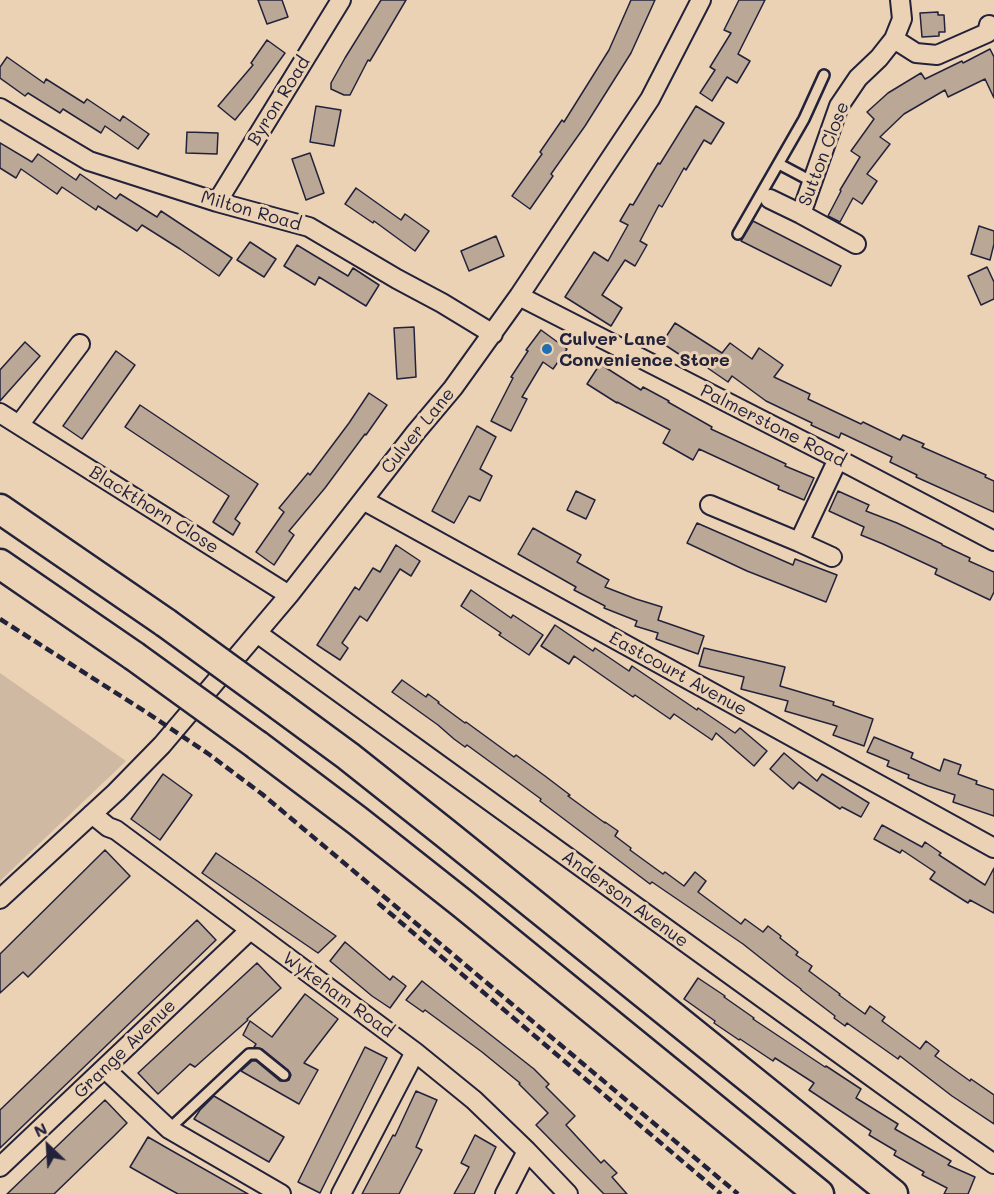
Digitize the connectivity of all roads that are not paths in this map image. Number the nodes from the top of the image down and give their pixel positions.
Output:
1 (341, 0) edge
2 (701, 0) edge
3 (900, 0) edge
4 (989, 25) dead end
5 (894, 39) junction
6 (824, 75) dead end
7 (0, 108) edge
8 (779, 164) junction
9 (813, 182) junction
10 (770, 200) dead end
11 (217, 202) junction
12 (801, 214) junction
13 (738, 234) dead end
14 (856, 244) dead end
15 (519, 296) junction
16 (493, 334) junction
17 (80, 344) dead end
18 (0, 413) edge
19 (19, 425) junction
20 (838, 459) junction
21 (363, 500) junction
22 (710, 505) dead end
23 (0, 509) edge
24 (994, 541) edge
25 (799, 542) junction
26 (832, 557) dead end
27 (0, 564) edge
28 (289, 595) junction
29 (257, 633) junction
30 (87, 819) junction
31 (994, 848) edge
32 (0, 899) edge
33 (250, 930) junction
34 (415, 1052) junction
35 (105, 1069) junction
36 (285, 1075) dead end
37 (169, 1129) junction
38 (527, 1151) junction
39 (994, 1164) edge
40 (0, 1167) edge
41 (281, 1194) edge
42 (341, 1194) edge
43 (505, 1194) edge
44 (568, 1194) edge
45 (819, 1194) edge
46 (893, 1194) edge

1 - 11 street, Byron Road
2 - 15 street, Culver Lane
3 - 5 street, Sutton Close
4 - 5 street
5 - 9 street, Sutton Close
6 - 8 lane
7 - 11 street, Milton Road
8 - 9 lane
8 - 13 lane
9 - 12 street, Sutton Close
10 - 12 street, Sutton Close
11 - 16 street, Milton Road
12 - 14 street, Sutton Close
15 - 16 street, Culver Lane
15 - 20 street, Palmerstone Road
16 - 21 street, Culver Lane
17 - 19 street
18 - 19 street, Blackthorn Close
19 - 28 street, Blackthorn Close
20 - 24 street, Palmerstone Road
20 - 25 street
21 - 28 street, Culver Lane
21 - 31 street, Eastcourt Avenue
22 - 25 street
23 - 46 main road, bridge
25 - 26 street
27 - 45 main road, bridge
28 - 29 street, Culver Lane
29 - 30 street, Culver Lane
29 - 39 street, Anderson Avenue
30 - 32 street, Culver Lane
30 - 33 street, Wykeham Road
33 - 34 street, Wykeham Road
33 - 35 street, Grange Avenue
34 - 38 street, Wykeham Road
34 - 42 street
35 - 37 street
35 - 40 street, Grange Avenue
36 - 37 lane
37 - 41 street
38 - 43 street
38 - 44 street, Wykeham Road

